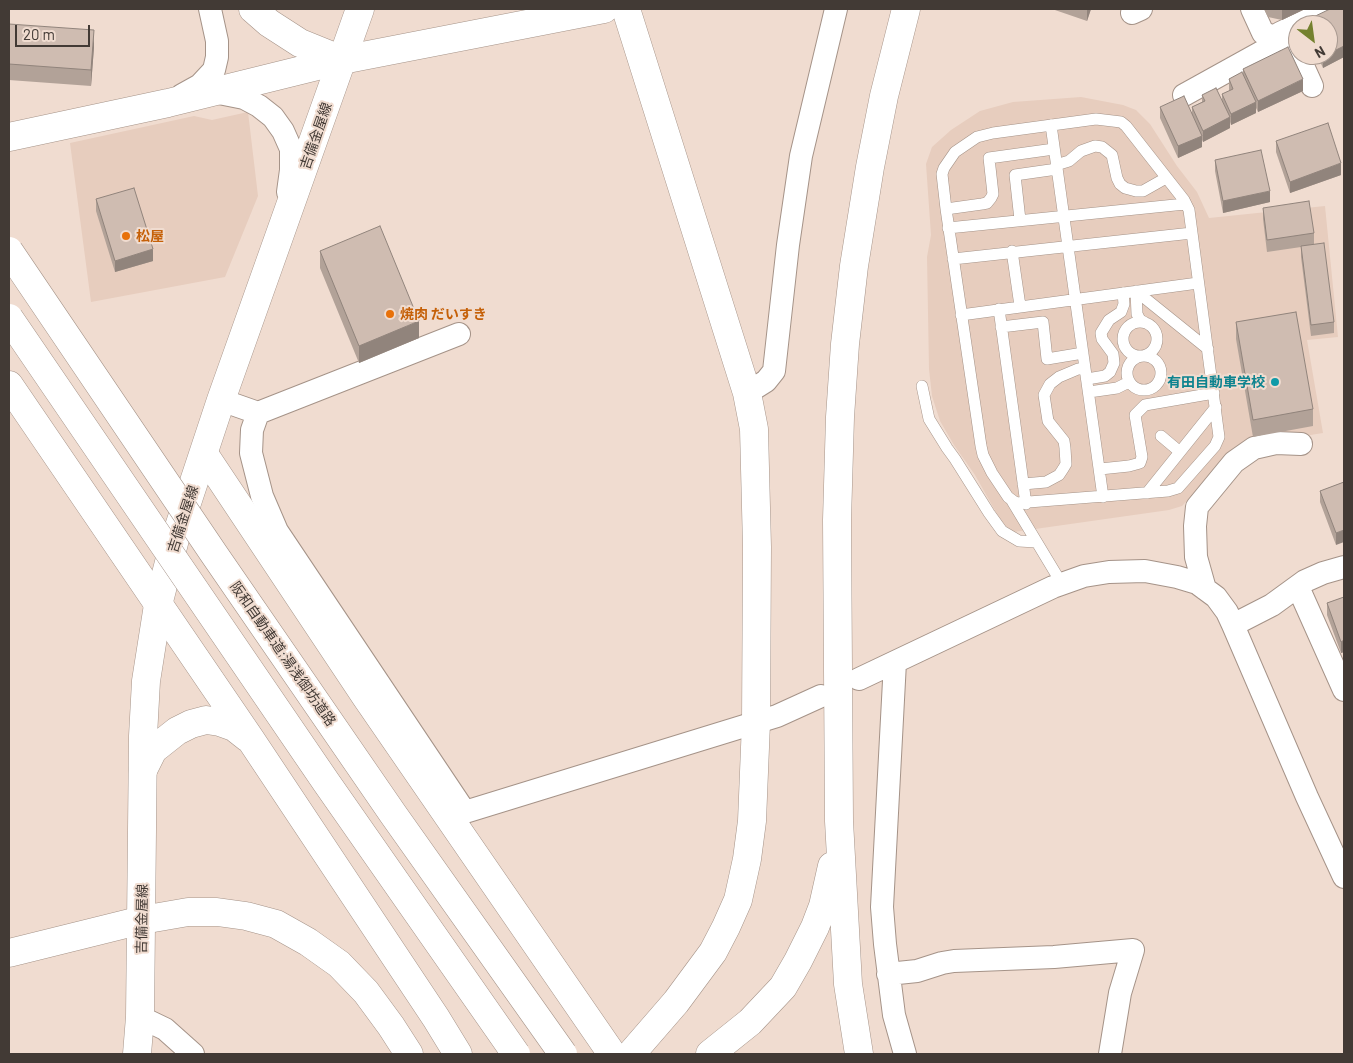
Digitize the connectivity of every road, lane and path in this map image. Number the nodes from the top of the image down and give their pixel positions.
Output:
1 (210, 9) edge
2 (253, 9) edge
3 (360, 9) edge
4 (604, 9) edge
5 (626, 9) edge
6 (836, 9) edge
7 (906, 9) edge
8 (1252, 9) edge
9 (1331, 9) edge
10 (1278, 38) junction
11 (1288, 41) edge
12 (342, 60) junction
13 (1303, 65) edge
14 (1312, 86) dead end
15 (214, 92) junction
16 (1184, 95) edge
17 (168, 103) junction
18 (1051, 125) junction
19 (9, 137) edge
20 (1054, 149) junction
21 (1057, 167) junction
22 (1166, 178) junction
23 (1185, 204) junction
24 (946, 209) junction
25 (1064, 216) junction
26 (1020, 220) junction
27 (284, 228) junction
28 (948, 228) junction
29 (1192, 233) junction
30 (1068, 246) junction
31 (9, 251) edge
32 (1012, 252) junction
33 (953, 259) junction
34 (1198, 284) junction
35 (1136, 291) junction
36 (1123, 293) junction
37 (1076, 299) junction
38 (1020, 306) junction
39 (999, 309) junction
40 (961, 314) junction
41 (9, 318) edge
42 (1144, 322) junction
43 (1001, 327) junction
44 (460, 334) dead end
45 (1208, 349) junction
46 (1083, 353) junction
47 (1143, 356) junction
48 (1086, 374) junction
49 (1129, 382) junction
50 (9, 385) edge
51 (922, 386) dead end
52 (1089, 392) junction
53 (747, 393) junction
54 (1214, 393) junction
55 (222, 400) junction
56 (1216, 407) junction
57 (258, 413) junction
58 (1161, 436) dead end
59 (1301, 444) dead end
60 (1180, 452) junction
61 (204, 454) junction
62 (1100, 469) junction
63 (1024, 484) junction
64 (1147, 493) junction
65 (1103, 496) junction
66 (1012, 501) junction
67 (1026, 504) junction
68 (1036, 542) junction
69 (1344, 567) edge
70 (1062, 584) junction
71 (1298, 587) junction
72 (1205, 590) junction
73 (158, 605) junction
74 (1234, 625) junction
75 (895, 662) junction
76 (859, 679) dead end
77 (1344, 690) edge
78 (821, 696) dead end
79 (756, 723) junction
80 (251, 740) junction
81 (143, 770) junction
82 (839, 820) junction
83 (1344, 877) edge
84 (142, 920) junction
85 (9, 953) edge
86 (888, 974) junction
87 (140, 1017) junction
88 (137, 1054) edge
89 (193, 1054) edge
90 (408, 1054) edge
91 (458, 1054) edge
92 (516, 1054) edge
93 (563, 1054) edge
94 (612, 1054) edge
95 (631, 1054) edge
96 (710, 1054) edge
97 (859, 1054) edge
98 (905, 1054) edge
99 (1110, 1054) edge

1 - 17 street
2 - 12 main road
3 - 12 main road, 吉備金屋線
4 - 12 main road
5 - 53 main road
6 - 53 street
7 - 82 main road
8 - 10 street
9 - 10 street
10 - 11 street
10 - 16 street
12 - 15 main road
12 - 27 main road, 吉備金屋線
13 - 14 street
15 - 17 main road
15 - 27 street
17 - 19 main road
18 - 20 lane
18 - 22 lane
18 - 24 lane
20 - 21 lane
20 - 24 lane
21 - 22 lane
21 - 25 lane
21 - 26 lane
22 - 23 lane
23 - 25 lane
23 - 29 lane
24 - 28 lane
25 - 26 lane
25 - 30 lane
26 - 28 lane
27 - 55 main road, 吉備金屋線
28 - 33 lane
29 - 30 lane
29 - 34 lane
30 - 32 lane
30 - 37 lane
31 - 93 main road, 阪和自動車道;湯浅御坊道路, bridge
32 - 33 lane
32 - 38 lane
33 - 40 lane
34 - 35 lane
34 - 45 lane
35 - 36 lane
35 - 42 lane
35 - 45 lane
36 - 37 lane
36 - 48 lane
37 - 38 lane
37 - 46 lane
38 - 39 lane
39 - 40 lane
39 - 43 lane
40 - 66 lane
41 - 92 main road, bridge
42 - 47 lane
42 - 47 lane
43 - 46 lane
43 - 63 lane
44 - 57 street
45 - 54 lane
46 - 48 lane
47 - 49 lane
47 - 49 lane
48 - 52 lane
48 - 63 lane
49 - 52 lane
50 - 73 main road
51 - 68 lane
52 - 62 lane
53 - 79 main road
54 - 56 lane
54 - 62 lane
55 - 57 street
55 - 61 main road, 吉備金屋線
56 - 60 lane
56 - 64 lane
57 - 79 street
58 - 60 lane
59 - 72 street
60 - 64 lane
61 - 73 main road, 吉備金屋線
61 - 94 main road
62 - 65 lane
63 - 67 lane
64 - 65 lane
65 - 67 lane
66 - 67 lane
66 - 68 lane
68 - 70 lane
69 - 71 street
70 - 72 street
70 - 75 street
71 - 74 street
71 - 77 street
72 - 74 street
73 - 80 main road
73 - 81 main road, 吉備金屋線
74 - 83 street
75 - 76 street
75 - 86 street
78 - 79 street
79 - 95 main road
80 - 81 main road
80 - 91 main road
81 - 84 main road, 吉備金屋線
82 - 96 main road
82 - 97 main road
84 - 85 main road
84 - 87 main road, 吉備金屋線
84 - 90 main road
86 - 98 street
86 - 99 street
87 - 88 main road, 吉備金屋線
87 - 89 street

